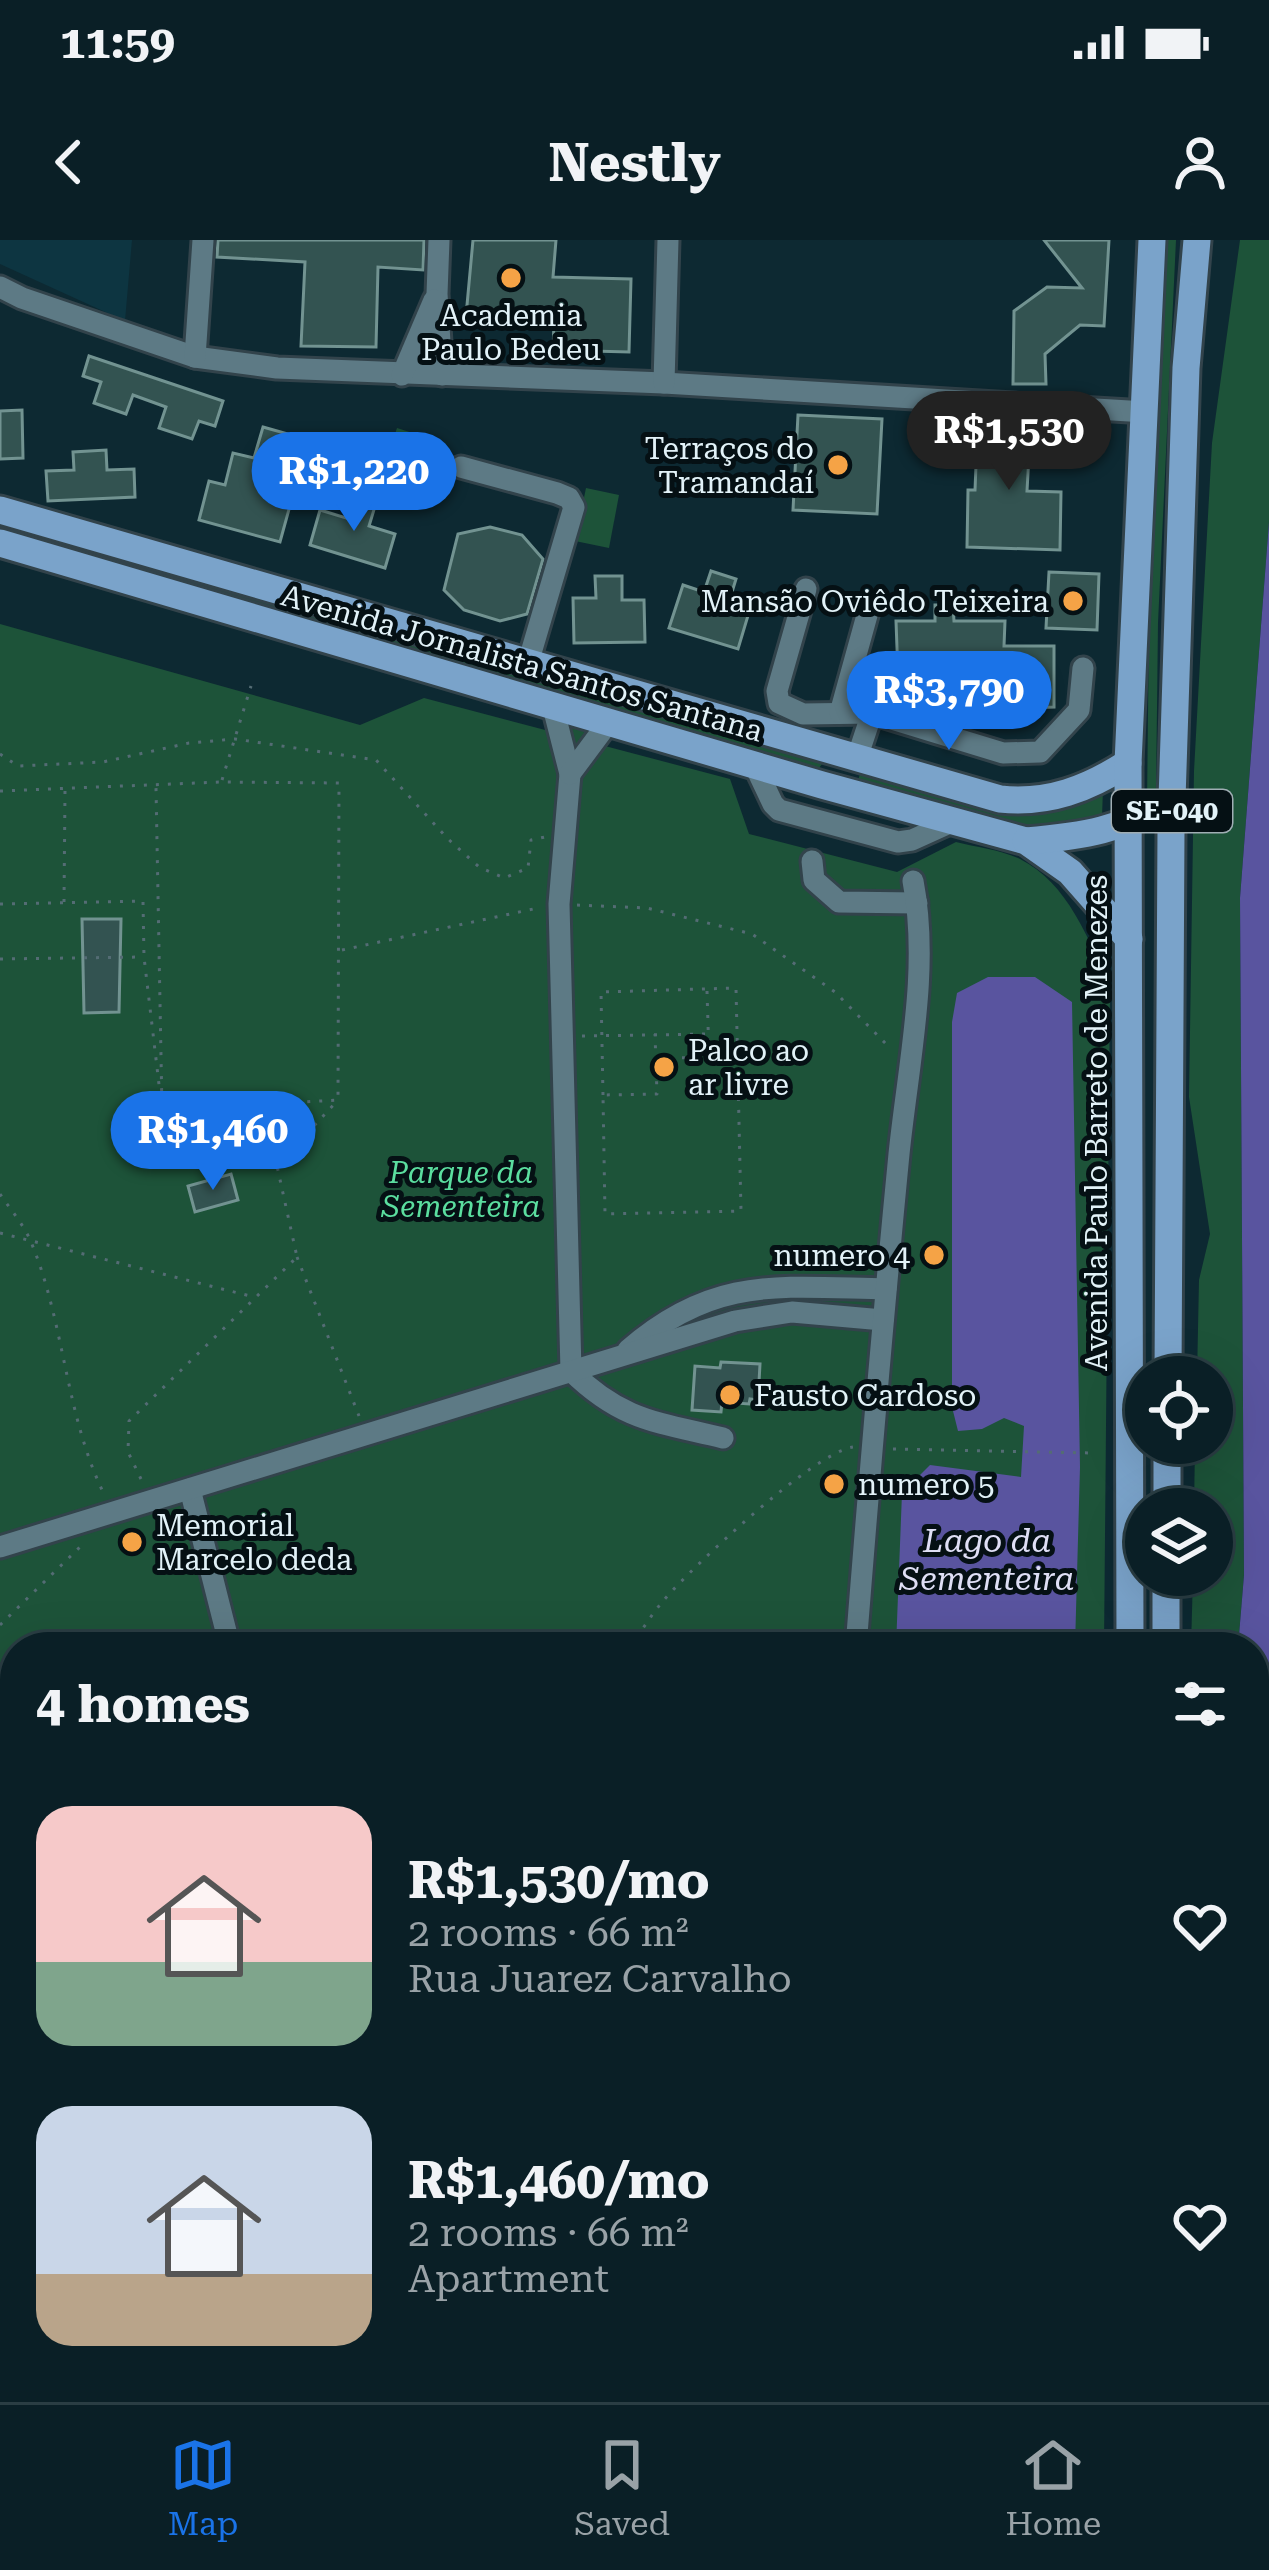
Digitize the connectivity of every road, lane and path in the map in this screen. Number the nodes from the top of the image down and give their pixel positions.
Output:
1 (203, 240) edge
2 (440, 240) edge
3 (668, 240) edge
4 (1152, 240) edge
5 (1198, 242) edge
6 (0, 287) edge
7 (437, 294) junction
8 (195, 357) junction
9 (402, 375) junction
10 (442, 375) junction
11 (664, 383) junction
12 (1146, 412) junction
13 (461, 467) dead end
14 (0, 510) edge
15 (0, 543) edge
16 (806, 589) dead end
17 (868, 608) dead end
18 (528, 663) junction
19 (1083, 668) dead end
20 (251, 686) dead end
21 (554, 707) junction
22 (840, 713) junction
23 (872, 713) junction
24 (608, 723) junction
25 (235, 739) junction
26 (0, 754) edge
27 (857, 758) junction
28 (1128, 763) junction
29 (755, 766) junction
30 (570, 774) junction
31 (221, 782) junction
32 (822, 785) junction
33 (156, 787) junction
34 (65, 789) junction
35 (0, 791) edge
36 (1172, 800) junction
37 (954, 821) junction
38 (1129, 825) junction
39 (565, 832) junction
40 (1026, 841) junction
41 (812, 861) dead end
42 (64, 902) junction
43 (0, 904) edge
44 (559, 904) junction
45 (1129, 939) junction
46 (340, 950) junction
47 (144, 957) junction
48 (0, 959) edge
49 (707, 989) junction
50 (656, 1034) junction
51 (709, 1034) junction
52 (602, 1035) junction
53 (562, 1036) junction
54 (709, 1057) junction
55 (738, 1057) junction
56 (656, 1058) junction
57 (909, 1068) junction
58 (603, 1095) junction
59 (338, 1100) junction
60 (162, 1110) junction
61 (278, 1166) junction
62 (0, 1194) edge
63 (0, 1233) edge
64 (30, 1239) junction
65 (297, 1257) junction
66 (886, 1289) junction
67 (255, 1297) junction
68 (883, 1319) junction
69 (621, 1356) junction
70 (1168, 1356) edge
71 (64, 1360) dead end
72 (571, 1371) junction
73 (366, 1435) junction
74 (723, 1438) dead end
75 (871, 1448) junction
76 (1092, 1453) dead end
77 (190, 1489) junction
78 (152, 1501) junction
79 (0, 1547) edge
80 (1166, 1596) edge
81 (226, 1632) edge
82 (640, 1632) edge
83 (857, 1632) edge
84 (1130, 1632) edge
85 (1166, 1632) edge

1 - 8 street
2 - 7 street
3 - 11 street
4 - 12 main road, Avenida Paulo Barreto de Menezes / SE-040
5 - 36 main road, SE-040
6 - 8 street
7 - 9 street
7 - 10 street
8 - 9 street
9 - 10 street
10 - 11 street
11 - 12 street
12 - 28 main road, Avenida Paulo Barreto de Menezes / SE-040
13 - 18 street
14 - 18 main road, Avenida Jornalista Santos Santana
15 - 21 main road, Avenida Jornalista Santos Santana
16 - 22 street
17 - 22 street
18 - 27 main road, Avenida Jornalista Santos Santana
19 - 23 street
20 - 25 path
21 - 24 main road, Avenida Jornalista Santos Santana
21 - 30 street
22 - 23 street
23 - 27 street
24 - 29 main road, Avenida Jornalista Santos Santana
24 - 30 street
25 - 26 path
25 - 31 path
25 - 39 path
27 - 28 main road, Avenida Jornalista Santos Santana
27 - 32 main road
28 - 38 main road, Avenida Paulo Barreto de Menezes / SE-040
29 - 32 main road, Avenida Jornalista Santos Santana
29 - 37 street
30 - 39 street
31 - 33 path
31 - 46 path
32 - 37 main road, Avenida Jornalista Santos Santana
33 - 34 path
33 - 60 path
34 - 35 path
34 - 42 path
36 - 38 main road
36 - 70 main road, SE-040
37 - 40 main road, Avenida Jornalista Santos Santana
38 - 40 main road
38 - 45 main road, Avenida Paulo Barreto de Menezes / SE-040
39 - 44 street
40 - 45 main road
41 - 57 street
42 - 43 path
42 - 47 path
44 - 46 path
44 - 53 street
44 - 57 path
45 - 84 main road, Avenida Paulo Barreto de Menezes / SE-040
46 - 59 path
47 - 48 path
47 - 60 path
49 - 51 path
49 - 52 path
49 - 55 path
50 - 51 path
50 - 52 path
50 - 56 path
51 - 54 path
52 - 53 path
52 - 58 path
53 - 72 street
54 - 55 path
54 - 56 path
55 - 58 path
56 - 58 path
57 - 66 street
59 - 60 path
59 - 61 path
60 - 61 path
61 - 65 path
62 - 64 path
63 - 64 path
64 - 67 path
64 - 71 path
65 - 67 path
65 - 73 path
66 - 68 street
66 - 69 street
67 - 78 path
68 - 69 street
68 - 75 street
69 - 72 street
72 - 73 street
72 - 74 street
73 - 77 street
75 - 76 path
75 - 82 path
75 - 83 street
77 - 78 street
77 - 81 street
78 - 79 street
80 - 85 main road

